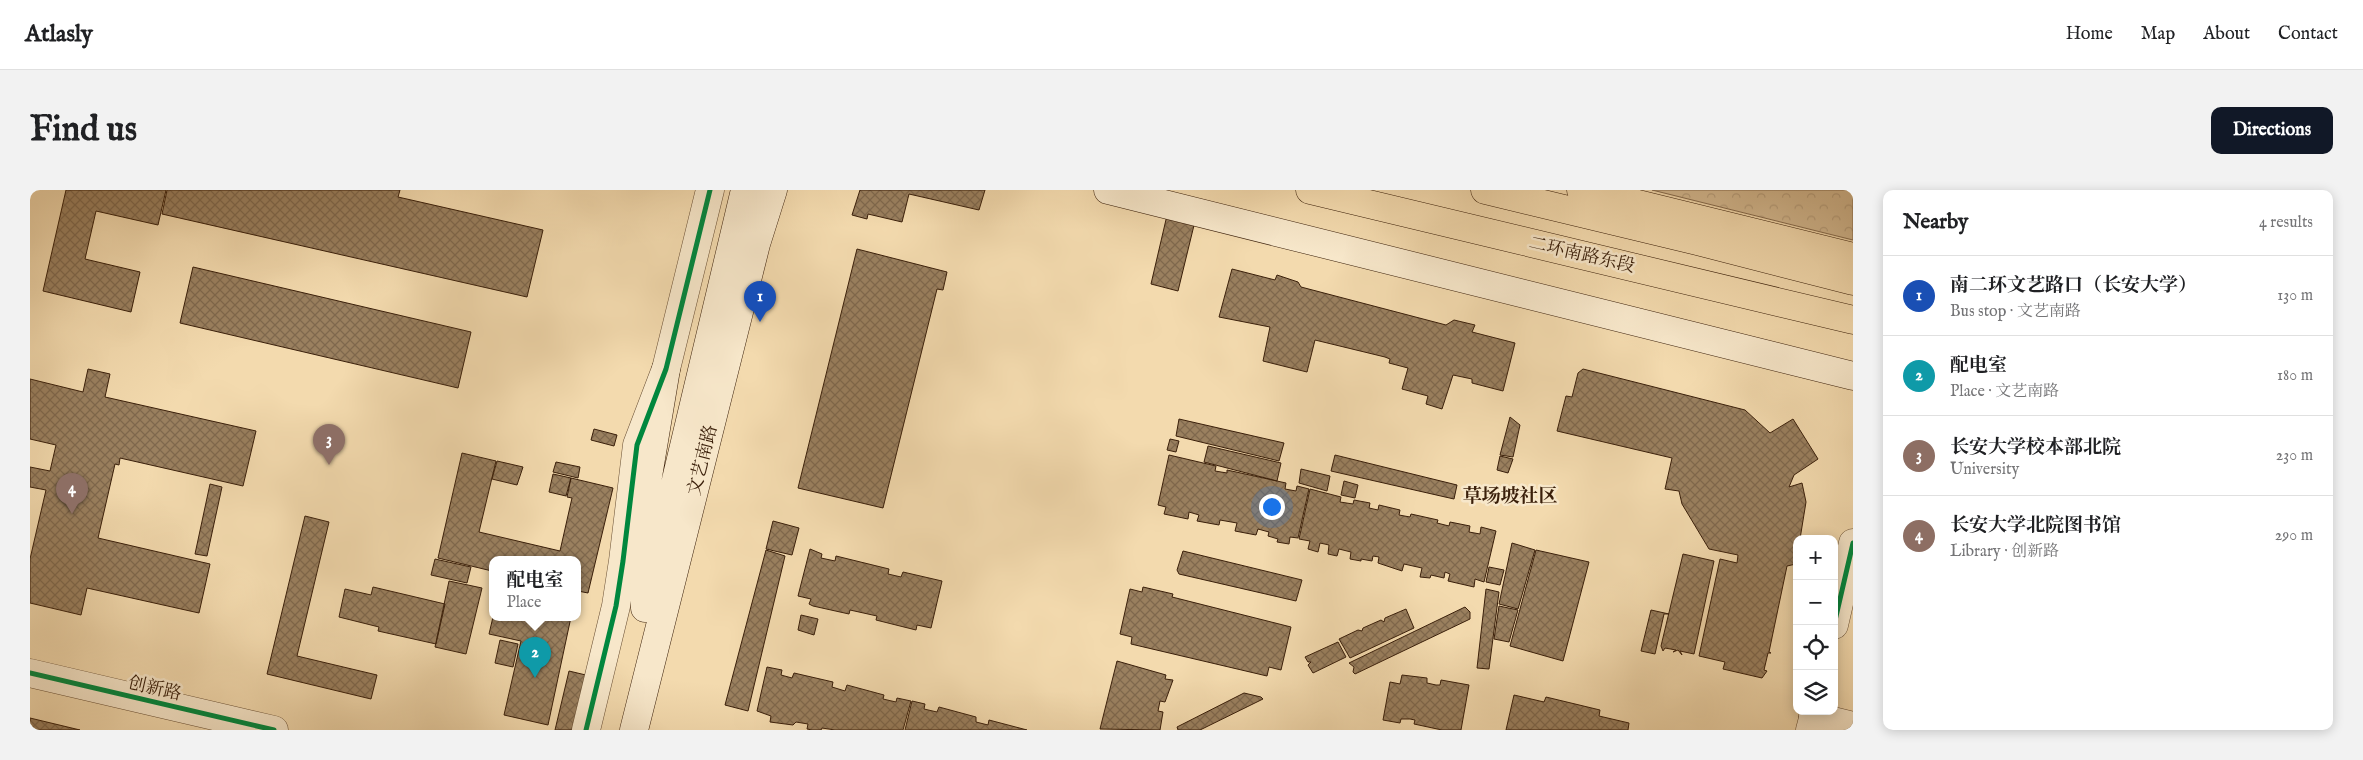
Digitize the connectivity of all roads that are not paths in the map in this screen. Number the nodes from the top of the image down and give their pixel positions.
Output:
1 (710, 190) edge
2 (745, 190) edge
3 (772, 190) edge
4 (1108, 190) edge
5 (1310, 190) edge
6 (1485, 190) edge
7 (1581, 190) edge
8 (1853, 256) edge
9 (1853, 281) edge
10 (1853, 320) edge
11 (666, 369) junction
12 (1853, 376) edge
13 (1853, 543) edge
14 (645, 608) junction
15 (1838, 608) edge
16 (30, 673) edge
17 (1813, 719) edge
18 (1853, 726) edge
19 (274, 730) edge
20 (586, 730) edge
21 (615, 730) edge
22 (634, 730) edge

1 - 11 main road
2 - 14 main road, 文艺南路
3 - 22 main road, 文艺南路
4 - 12 main road
5 - 10 highway, 二环南路东段
6 - 9 highway
7 - 8 highway
11 - 14 main road
11 - 20 main road
13 - 15 main road
14 - 21 main road, 文艺南路
16 - 19 main road, 创新路
17 - 18 main road

